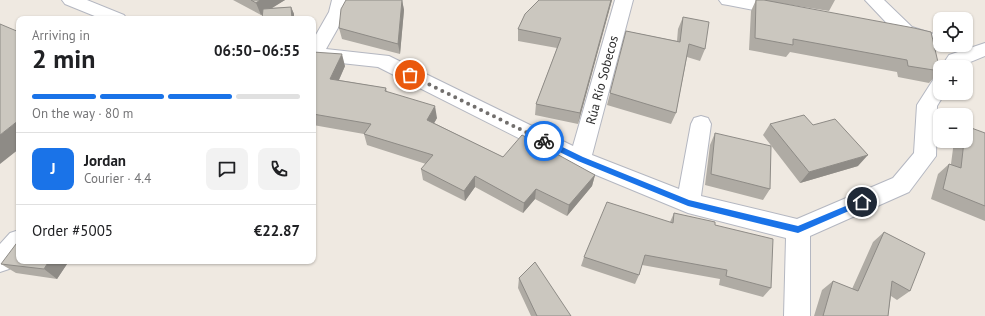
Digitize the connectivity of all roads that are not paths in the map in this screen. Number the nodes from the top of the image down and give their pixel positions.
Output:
1 (71, 0) edge
2 (341, 0) edge
3 (624, 0) edge
4 (728, 0) edge
5 (874, 0) edge
6 (798, 12) edge
7 (111, 16) edge
8 (875, 26) edge
9 (906, 32) junction
10 (933, 40) edge
11 (985, 49) edge
12 (316, 50) edge
13 (945, 52) edge
14 (316, 54) edge
15 (952, 60) edge
16 (961, 60) edge
17 (933, 96) edge
18 (700, 124) dead end
19 (580, 159) junction
20 (688, 203) junction
21 (798, 230) junction
22 (16, 244) edge
23 (0, 261) edge
24 (796, 316) edge

1 - 7 street
2 - 12 street
3 - 19 street, Rúa Río Sobecos
4 - 6 street
5 - 9 street
8 - 9 street
9 - 10 street
11 - 16 street
13 - 15 street
14 - 19 street
17 - 21 street
18 - 20 street
19 - 20 street
20 - 21 street
21 - 24 street
22 - 23 street

